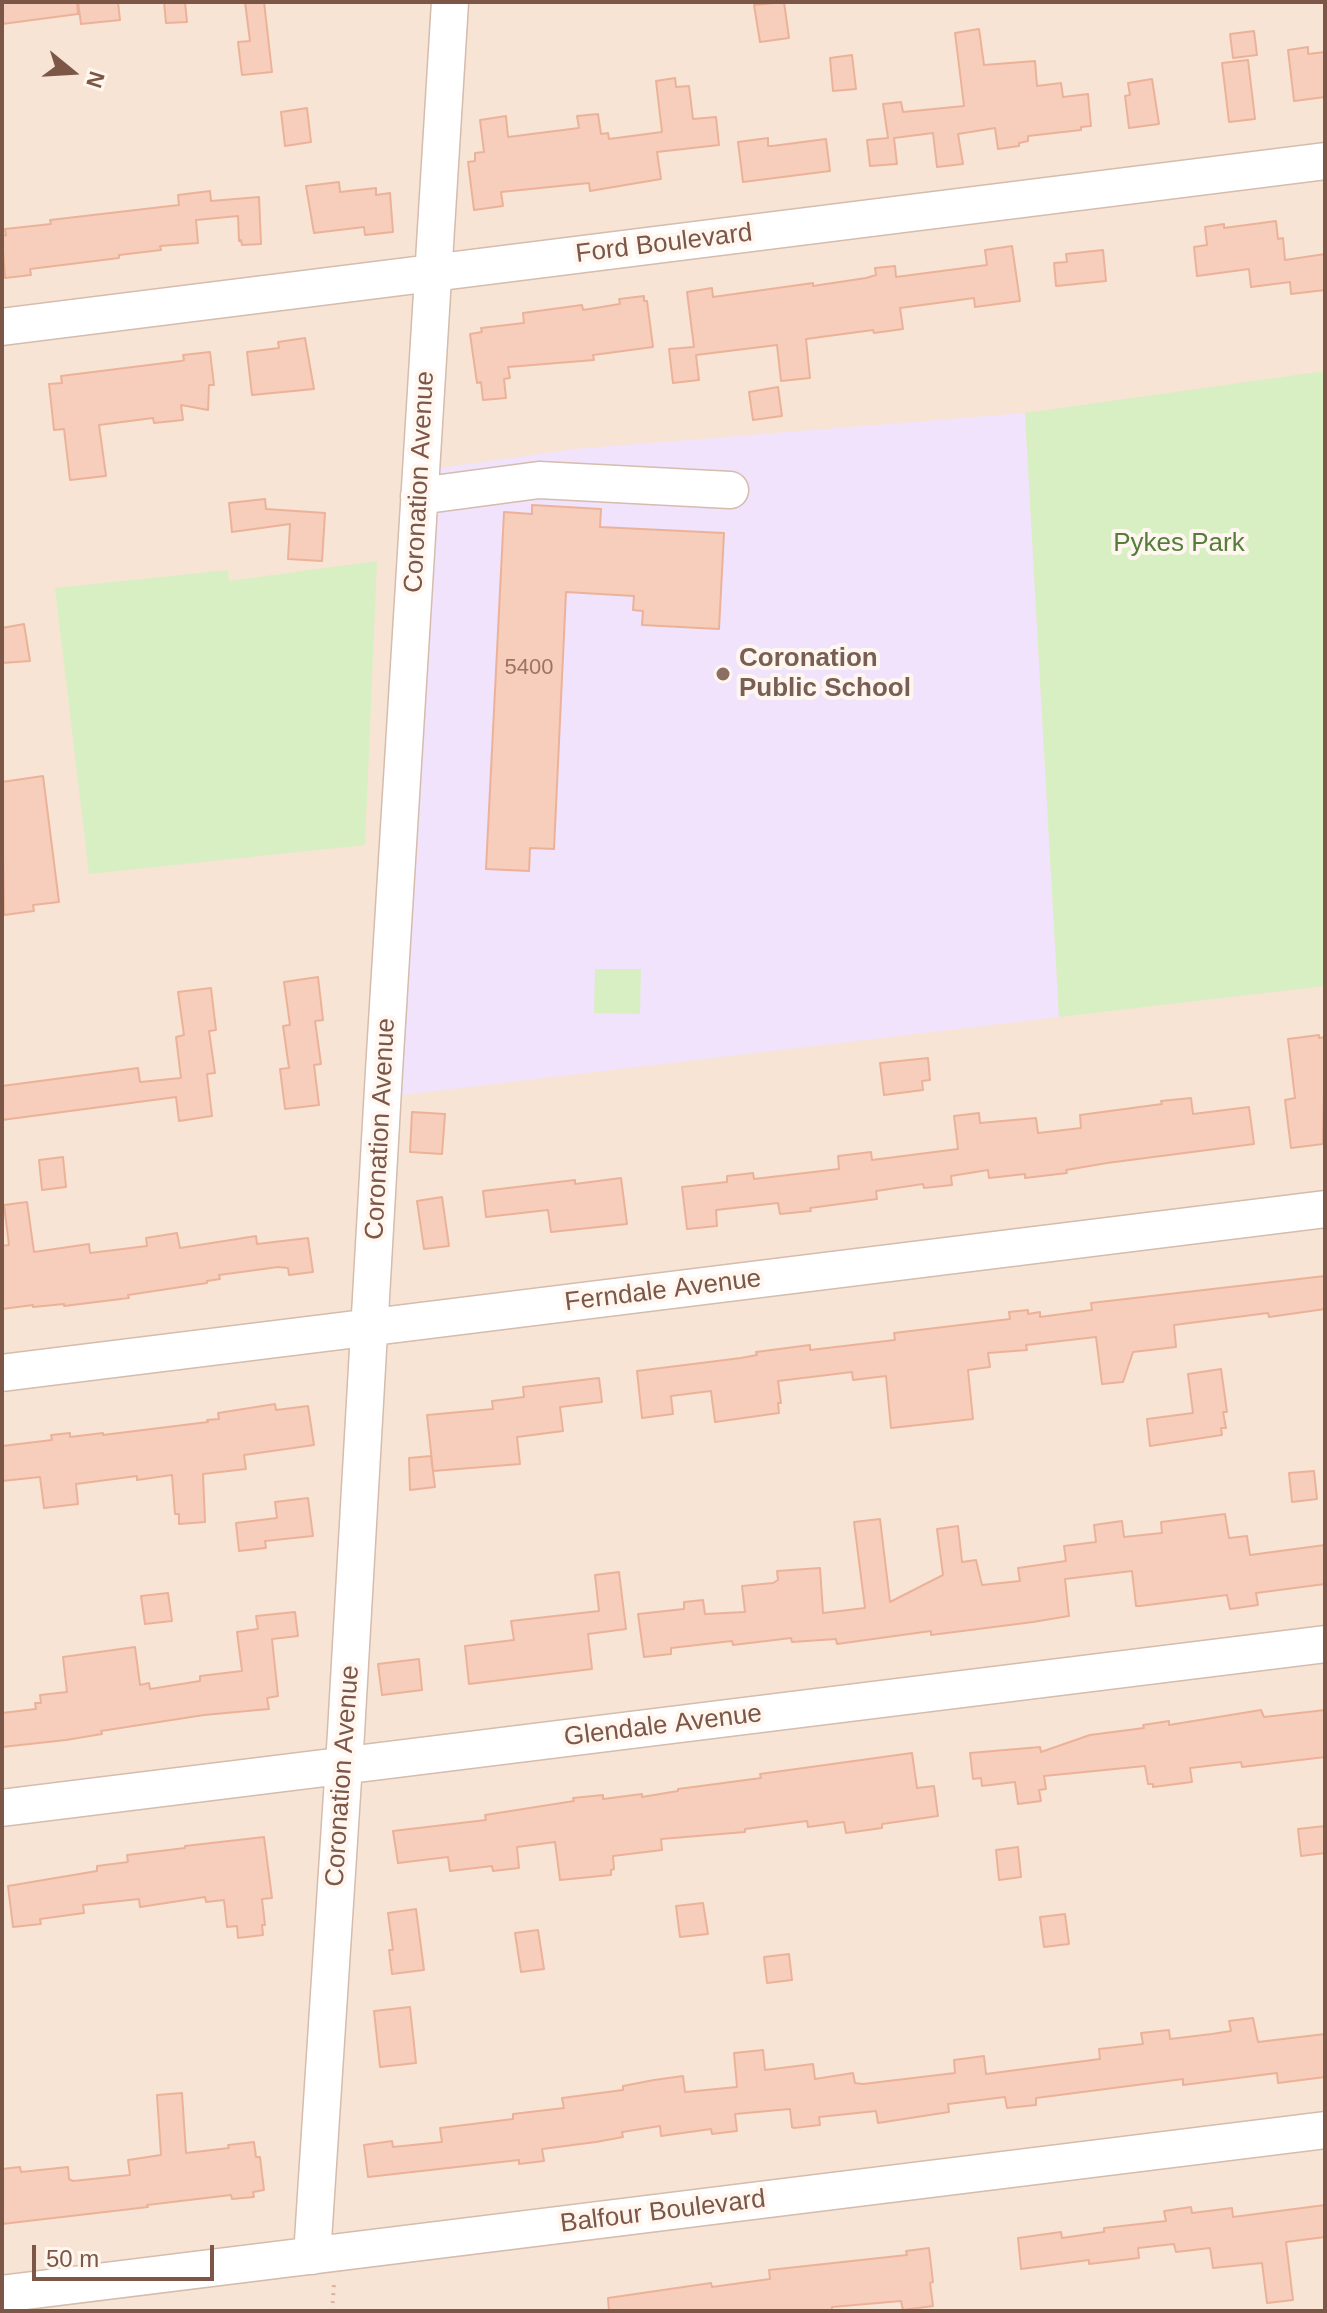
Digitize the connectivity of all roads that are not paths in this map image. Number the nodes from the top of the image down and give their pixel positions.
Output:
1 (450, 2) edge
2 (1325, 161) edge
3 (433, 273) junction
4 (2, 327) edge
5 (730, 490) dead end
6 (419, 496) junction
7 (1325, 1209) edge
8 (370, 1327) junction
9 (2, 1373) edge
10 (1325, 1644) edge
11 (344, 1766) junction
12 (2, 1808) edge
13 (1325, 2130) edge
14 (323, 2263) junction
15 (2, 2294) edge

1 - 3 street, Coronation Avenue
2 - 3 street, Ford Boulevard
3 - 4 street, Ford Boulevard
3 - 6 street, Coronation Avenue
5 - 6 street
6 - 8 street, Coronation Avenue
7 - 8 street, Ferndale Avenue
8 - 9 street, Ferndale Avenue
8 - 11 street, Coronation Avenue
10 - 11 street, Glendale Avenue
11 - 12 street, Glendale Avenue
11 - 14 street, Coronation Avenue
13 - 14 street, Balfour Boulevard
14 - 15 street, Balfour Boulevard

